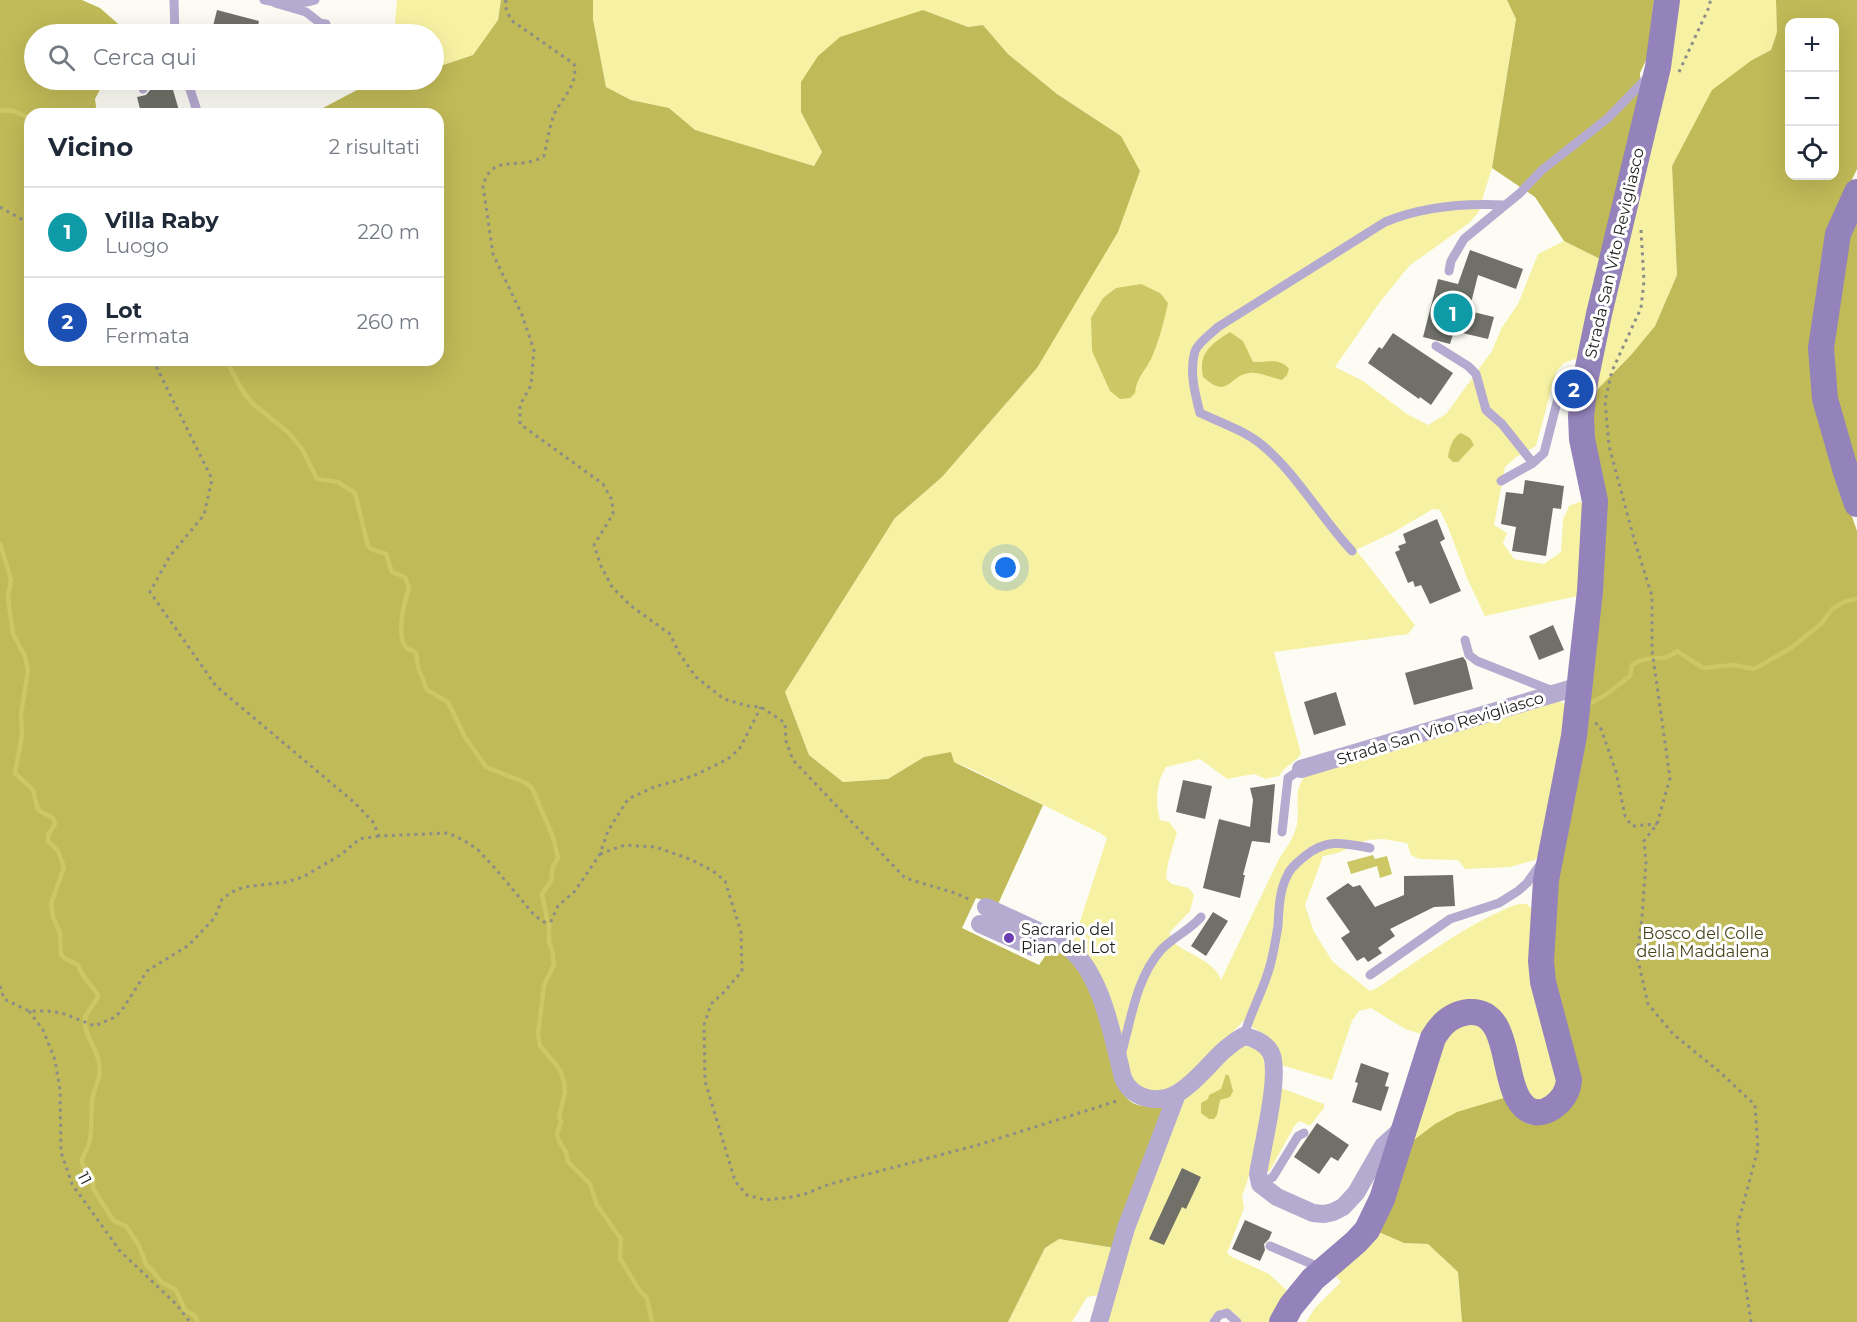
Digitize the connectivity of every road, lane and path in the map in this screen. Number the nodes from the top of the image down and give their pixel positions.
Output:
1 (174, 0) edge
2 (264, 0) edge
3 (315, 0) edge
4 (506, 0) edge
5 (1667, 0) edge
6 (1710, 0) edge
7 (275, 3) junction
8 (175, 24) edge
9 (326, 24) dead end
10 (1668, 71) junction
11 (190, 90) edge
12 (196, 108) edge
13 (1857, 192) edge
14 (1504, 205) junction
15 (0, 207) edge
16 (24, 221) edge
17 (1641, 229) dead end
18 (1449, 271) dead end
19 (1436, 346) dead end
20 (156, 366) edge
21 (1588, 367) junction
22 (1533, 463) junction
23 (1501, 481) dead end
24 (1857, 504) edge
25 (1352, 551) dead end
26 (1465, 640) dead end
27 (1572, 696) junction
28 (761, 706) junction
29 (1301, 769) joint
30 (1657, 824) junction
31 (1282, 832) dead end
32 (379, 836) junction
33 (1370, 848) dead end
34 (1551, 850) junction
35 (600, 854) junction
36 (983, 916) junction
37 (1201, 917) dead end
38 (1032, 947) dead end
39 (1371, 975) dead end
40 (0, 986) edge
41 (30, 1011) junction
42 (1244, 1036) junction
43 (1119, 1064) junction
44 (1134, 1094) junction
45 (1176, 1094) junction
46 (1404, 1128) junction
47 (1304, 1133) dead end
48 (1260, 1184) junction
49 (1270, 1246) dead end
50 (1324, 1269) junction
51 (1098, 1320) edge
52 (190, 1322) edge
53 (1214, 1322) edge
54 (1237, 1322) edge
55 (1282, 1322) edge
56 (1751, 1322) edge

1 - 8 lane
2 - 7 lane
3 - 7 lane
4 - 28 path
5 - 10 street, Strada San Vito Revigliasco
6 - 10 path
7 - 9 lane
10 - 14 lane
10 - 21 street, Strada San Vito Revigliasco
11 - 12 lane
13 - 24 street
14 - 18 lane
14 - 25 lane
15 - 16 path
17 - 30 path
19 - 22 lane
20 - 32 path
21 - 22 lane
21 - 27 street, Strada San Vito Revigliasco
22 - 23 lane
26 - 27 lane
27 - 29 street, Strada San Vito Revigliasco
27 - 30 path
27 - 34 street, Strada San Vito Revigliasco
28 - 35 path
28 - 36 path
29 - 31 lane
30 - 56 path
32 - 35 path
32 - 41 path
33 - 42 lane
34 - 39 lane
34 - 46 street, Strada San Vito Revigliasco
35 - 44 path
36 - 38 street
36 - 43 street
37 - 43 lane
40 - 41 path
41 - 52 path, 11
42 - 45 street
42 - 48 street
43 - 44 street
44 - 45 street
45 - 51 street
46 - 48 street
46 - 50 street, Strada San Vito Revigliasco
47 - 48 lane
49 - 50 lane
50 - 55 street, Strada San Vito Revigliasco
53 - 54 lane

